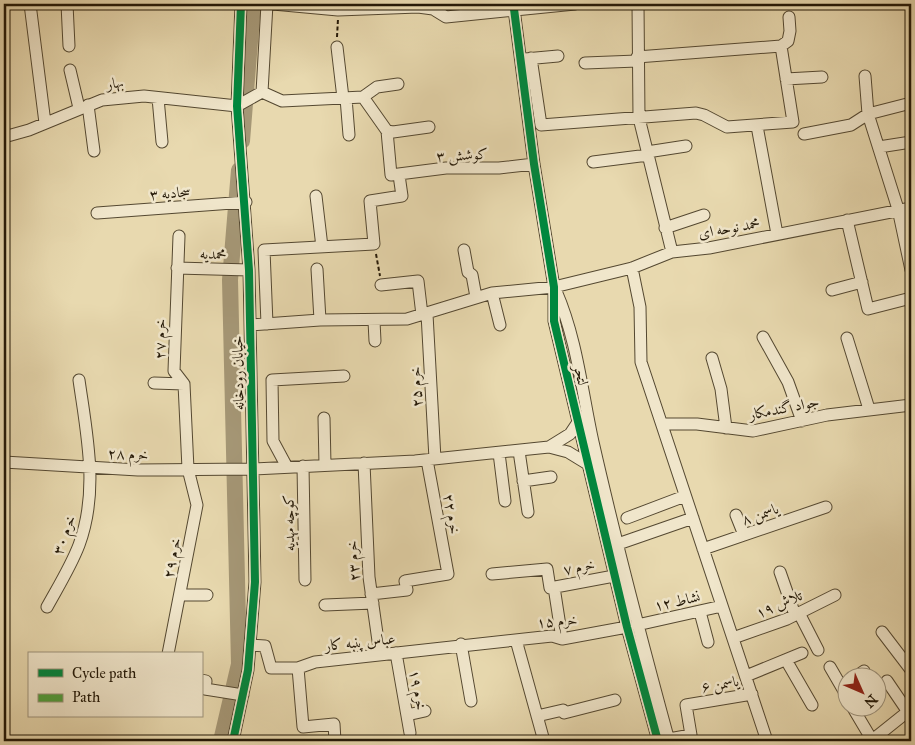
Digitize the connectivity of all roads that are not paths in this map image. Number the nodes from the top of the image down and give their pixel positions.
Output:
1 (30, 4) edge
2 (67, 4) edge
3 (241, 4) edge
4 (267, 4) edge
5 (273, 4) edge
6 (463, 4) edge
7 (576, 4) edge
8 (638, 4) edge
9 (532, 6) edge
10 (514, 9) junction
11 (464, 16) junction
12 (789, 17) dead end
13 (69, 46) dead end
14 (781, 46) junction
15 (338, 47) road end
16 (558, 56) dead end
17 (525, 59) junction
18 (637, 59) junction
19 (585, 63) dead end
20 (70, 70) dead end
21 (865, 76) dead end
22 (822, 77) dead end
23 (786, 79) junction
24 (398, 84) dead end
25 (261, 92) junction
26 (363, 97) junction
27 (158, 98) junction
28 (344, 98) junction
29 (911, 103) edge
30 (237, 106) junction
31 (83, 107) junction
32 (868, 114) junction
33 (639, 118) junction
34 (45, 123) junction
35 (757, 126) junction
36 (429, 127) dead end
37 (387, 131) junction
38 (804, 134) dead end
39 (348, 135) dead end
40 (4, 137) edge
41 (162, 142) dead end
42 (911, 142) edge
43 (686, 146) dead end
44 (879, 147) junction
45 (94, 151) dead end
46 (647, 153) junction
47 (594, 162) dead end
48 (534, 164) junction
49 (395, 175) junction
50 (316, 196) dead end
51 (246, 202) junction
52 (911, 208) edge
53 (898, 209) junction
54 (97, 214) dead end
55 (704, 215) dead end
56 (847, 220) junction
57 (665, 228) junction
58 (777, 234) junction
59 (179, 236) dead end
60 (322, 247) junction
61 (464, 250) dead end
62 (672, 252) junction
63 (177, 268) junction
64 (317, 268) dead end
65 (632, 268) junction
66 (249, 270) junction
67 (911, 270) edge
68 (862, 282) junction
69 (381, 285) road end
70 (554, 287) junction
71 (832, 290) dead end
72 (492, 294) junction
73 (476, 298) junction
74 (911, 298) edge
75 (425, 315) junction
76 (320, 320) junction
77 (374, 320) junction
78 (267, 324) junction
79 (500, 324) dead end
80 (251, 325) junction
81 (763, 336) dead end
82 (847, 338) dead end
83 (376, 341) dead end
84 (712, 358) dead end
85 (344, 376) dead end
86 (79, 380) dead end
87 (154, 383) dead end
88 (184, 384) junction
89 (272, 398) junction
90 (252, 399) junction
91 (911, 405) edge
92 (869, 409) junction
93 (324, 418) dead end
94 (802, 421) junction
95 (578, 422) junction
96 (663, 424) junction
97 (726, 428) junction
98 (549, 447) junction
99 (519, 452) junction
100 (499, 453) junction
101 (431, 460) junction
102 (4, 462) edge
103 (364, 464) junction
104 (586, 464) junction
105 (303, 466) junction
106 (325, 466) junction
107 (287, 467) junction
108 (91, 468) junction
109 (188, 468) junction
110 (252, 469) junction
111 (551, 477) dead end
112 (523, 481) junction
113 (685, 496) junction
114 (505, 501) dead end
115 (826, 507) dead end
116 (528, 512) dead end
117 (736, 515) dead end
118 (627, 518) dead end
119 (693, 518) junction
120 (744, 535) junction
121 (618, 544) junction
122 (703, 549) junction
123 (780, 572) dead end
124 (492, 574) dead end
125 (614, 576) junction
126 (305, 580) dead end
127 (552, 588) junction
128 (180, 594) junction
129 (835, 595) dead end
130 (207, 596) dead end
131 (372, 599) junction
132 (325, 605) dead end
133 (722, 606) junction
134 (47, 607) dead end
135 (700, 612) junction
136 (797, 614) junction
137 (632, 626) junction
138 (882, 632) dead end
139 (733, 638) junction
140 (562, 639) junction
141 (516, 640) junction
142 (708, 642) dead end
143 (490, 643) joint
144 (461, 644) junction
145 (251, 645) junction
146 (818, 650) dead end
147 (168, 652) edge
148 (396, 653) junction
149 (802, 653) dead end
150 (380, 655) junction
151 (786, 660) junction
152 (830, 667) dead end
153 (298, 668) junction
154 (911, 670) edge
155 (746, 676) junction
156 (838, 676) edge
157 (202, 680) edge
158 (888, 682) edge
159 (752, 694) junction
160 (243, 695) junction
161 (615, 700) dead end
162 (471, 701) dead end
163 (812, 706) dead end
164 (909, 710) edge
165 (425, 711) dead end
166 (407, 715) junction
167 (537, 716) junction
168 (859, 718) edge
169 (410, 733) dead end
170 (233, 741) edge
171 (335, 741) edge
172 (544, 741) edge
173 (666, 741) edge
174 (767, 741) edge
175 (872, 741) edge

1 - 34 street
2 - 13 street
3 - 30 street, خیابان رودخانه
4 - 25 street
5 - 11 street
6 - 11 street
7 - 9 street
8 - 18 street
9 - 10 street
10 - 11 street
10 - 17 street, لتحر
12 - 14 street
14 - 18 street
14 - 23 street
15 - 28 street
16 - 17 street
17 - 33 street
17 - 48 street, لتحر
18 - 19 street
18 - 33 street
20 - 31 street
21 - 32 street
22 - 23 street
23 - 35 street
24 - 26 street
25 - 28 street
25 - 30 street
26 - 28 street
26 - 37 street
27 - 30 street, بهار
27 - 31 street, بهار
27 - 41 street
28 - 39 street
29 - 32 street
30 - 51 street, خیابان رودخانه
31 - 34 street, بهار
31 - 45 street
32 - 38 street
32 - 44 street
33 - 35 street
33 - 46 street
34 - 40 street, بهار
35 - 58 street
36 - 37 street
37 - 49 street
42 - 44 street
43 - 46 street
44 - 53 street
46 - 47 street
46 - 57 street
48 - 49 street, کوشش ۳
48 - 70 street, لتحر
49 - 60 street
50 - 60 street
51 - 54 street, سجادیه ۳
51 - 66 street, خیابان رودخانه
52 - 53 street, محمد نوحه ای
53 - 56 street, محمد نوحه ای
53 - 67 street
55 - 57 street
56 - 58 street, محمد نوحه ای
56 - 68 street
57 - 62 street
58 - 62 street, محمد نوحه ای
59 - 63 street, خرم ۲۷
60 - 78 street
61 - 73 street
62 - 65 street, محمد نوحه ای
63 - 66 street, محمدیه
63 - 88 street, خرم ۲۷
64 - 76 street
65 - 70 street, محمد نوحه ای
65 - 96 street
66 - 80 street, خیابان رودخانه
68 - 71 street
68 - 74 street
69 - 75 street, خرم ۲۵
70 - 72 street, محمد نوحه ای
70 - 95 street, لتحر
70 - 121 street, لتحر
72 - 73 street, محمد نوحه ای
72 - 79 street
73 - 75 street, محمد نوحه ای
75 - 77 street, محمد نوحه ای
75 - 101 street, خرم ۲۵
76 - 77 street, محمد نوحه ای
76 - 78 street, محمد نوحه ای
77 - 83 street
78 - 80 street, محمد نوحه ای
80 - 90 street, خیابان رودخانه
81 - 94 street
82 - 92 street
84 - 97 street
85 - 89 street
86 - 108 street, خرم ۳۰
87 - 88 street
88 - 109 street, خرم ۲۷
89 - 90 street
89 - 107 street
90 - 110 street, خیابان رودخانه
91 - 92 street, جواد گندمکار
92 - 94 street, جواد گندمکار
93 - 106 street
94 - 97 street, جواد گندمکار
95 - 98 street
95 - 104 street, لتحر
96 - 97 street, جواد گندمکار
96 - 113 street
98 - 99 street, خرم ۲۸
98 - 104 street
99 - 100 street, خرم ۲۸
99 - 112 street
100 - 101 street, خرم ۲۸
100 - 114 street
101 - 103 street, خرم ۲۸
101 - 131 street, خرم ۲۲
102 - 108 street, خرم ۲۸
103 - 106 street, خرم ۲۸
103 - 131 street, خرم ۲۳
104 - 125 street, لتحر
105 - 106 street, خرم ۲۸
105 - 107 street, خرم ۲۸
105 - 126 street, کوچه مهدیه
107 - 110 street, خرم ۲۸
108 - 109 street, خرم ۲۸
108 - 134 street, خرم ۳۰
109 - 110 street, خرم ۲۸
109 - 128 street, خرم ۲۹
110 - 145 street, خیابان رودخانه
111 - 112 street
112 - 116 street
113 - 118 street
113 - 119 street
115 - 120 street, یاسمن ۸
117 - 120 street
119 - 121 street
119 - 122 street
120 - 122 street, یاسمن ۸
121 - 137 street, لتحر
122 - 133 street
123 - 136 street
124 - 127 street
125 - 127 street, خرم ۷
125 - 137 street, لتحر
127 - 140 street
128 - 130 street
128 - 147 street, خرم ۲۹
129 - 136 street, تلاش ۱۹
131 - 132 street
131 - 150 street, خرم ۲۳
133 - 135 street, نشاط ۱۲
133 - 139 street
135 - 137 street, نشاط ۱۲
135 - 142 street
136 - 139 street, تلاش ۱۹
136 - 146 street
137 - 140 street, خرم ۱۵
137 - 173 street, لتحر
138 - 154 street
139 - 155 street
140 - 141 street, خرم ۱۵
141 - 143 street, خرم ۱۵
141 - 167 street
143 - 144 street, عباس پنبه کار
144 - 148 street, عباس پنبه کار
144 - 162 street
145 - 153 street, عباس پنبه کار
145 - 160 street, خیابان رودخانه
148 - 150 street, عباس پنبه کار
148 - 166 street, خرم ۱۹
149 - 151 street
150 - 153 street, عباس پنبه کار
151 - 155 street
151 - 163 street
152 - 156 street
153 - 171 street
155 - 159 street
157 - 160 street
158 - 164 street
159 - 173 street, یاسمن ۶
159 - 174 street
160 - 170 street, خیابان رودخانه
161 - 167 street
164 - 175 street
165 - 166 street
166 - 169 street, خرم ۱۹
167 - 172 street
168 - 175 street

